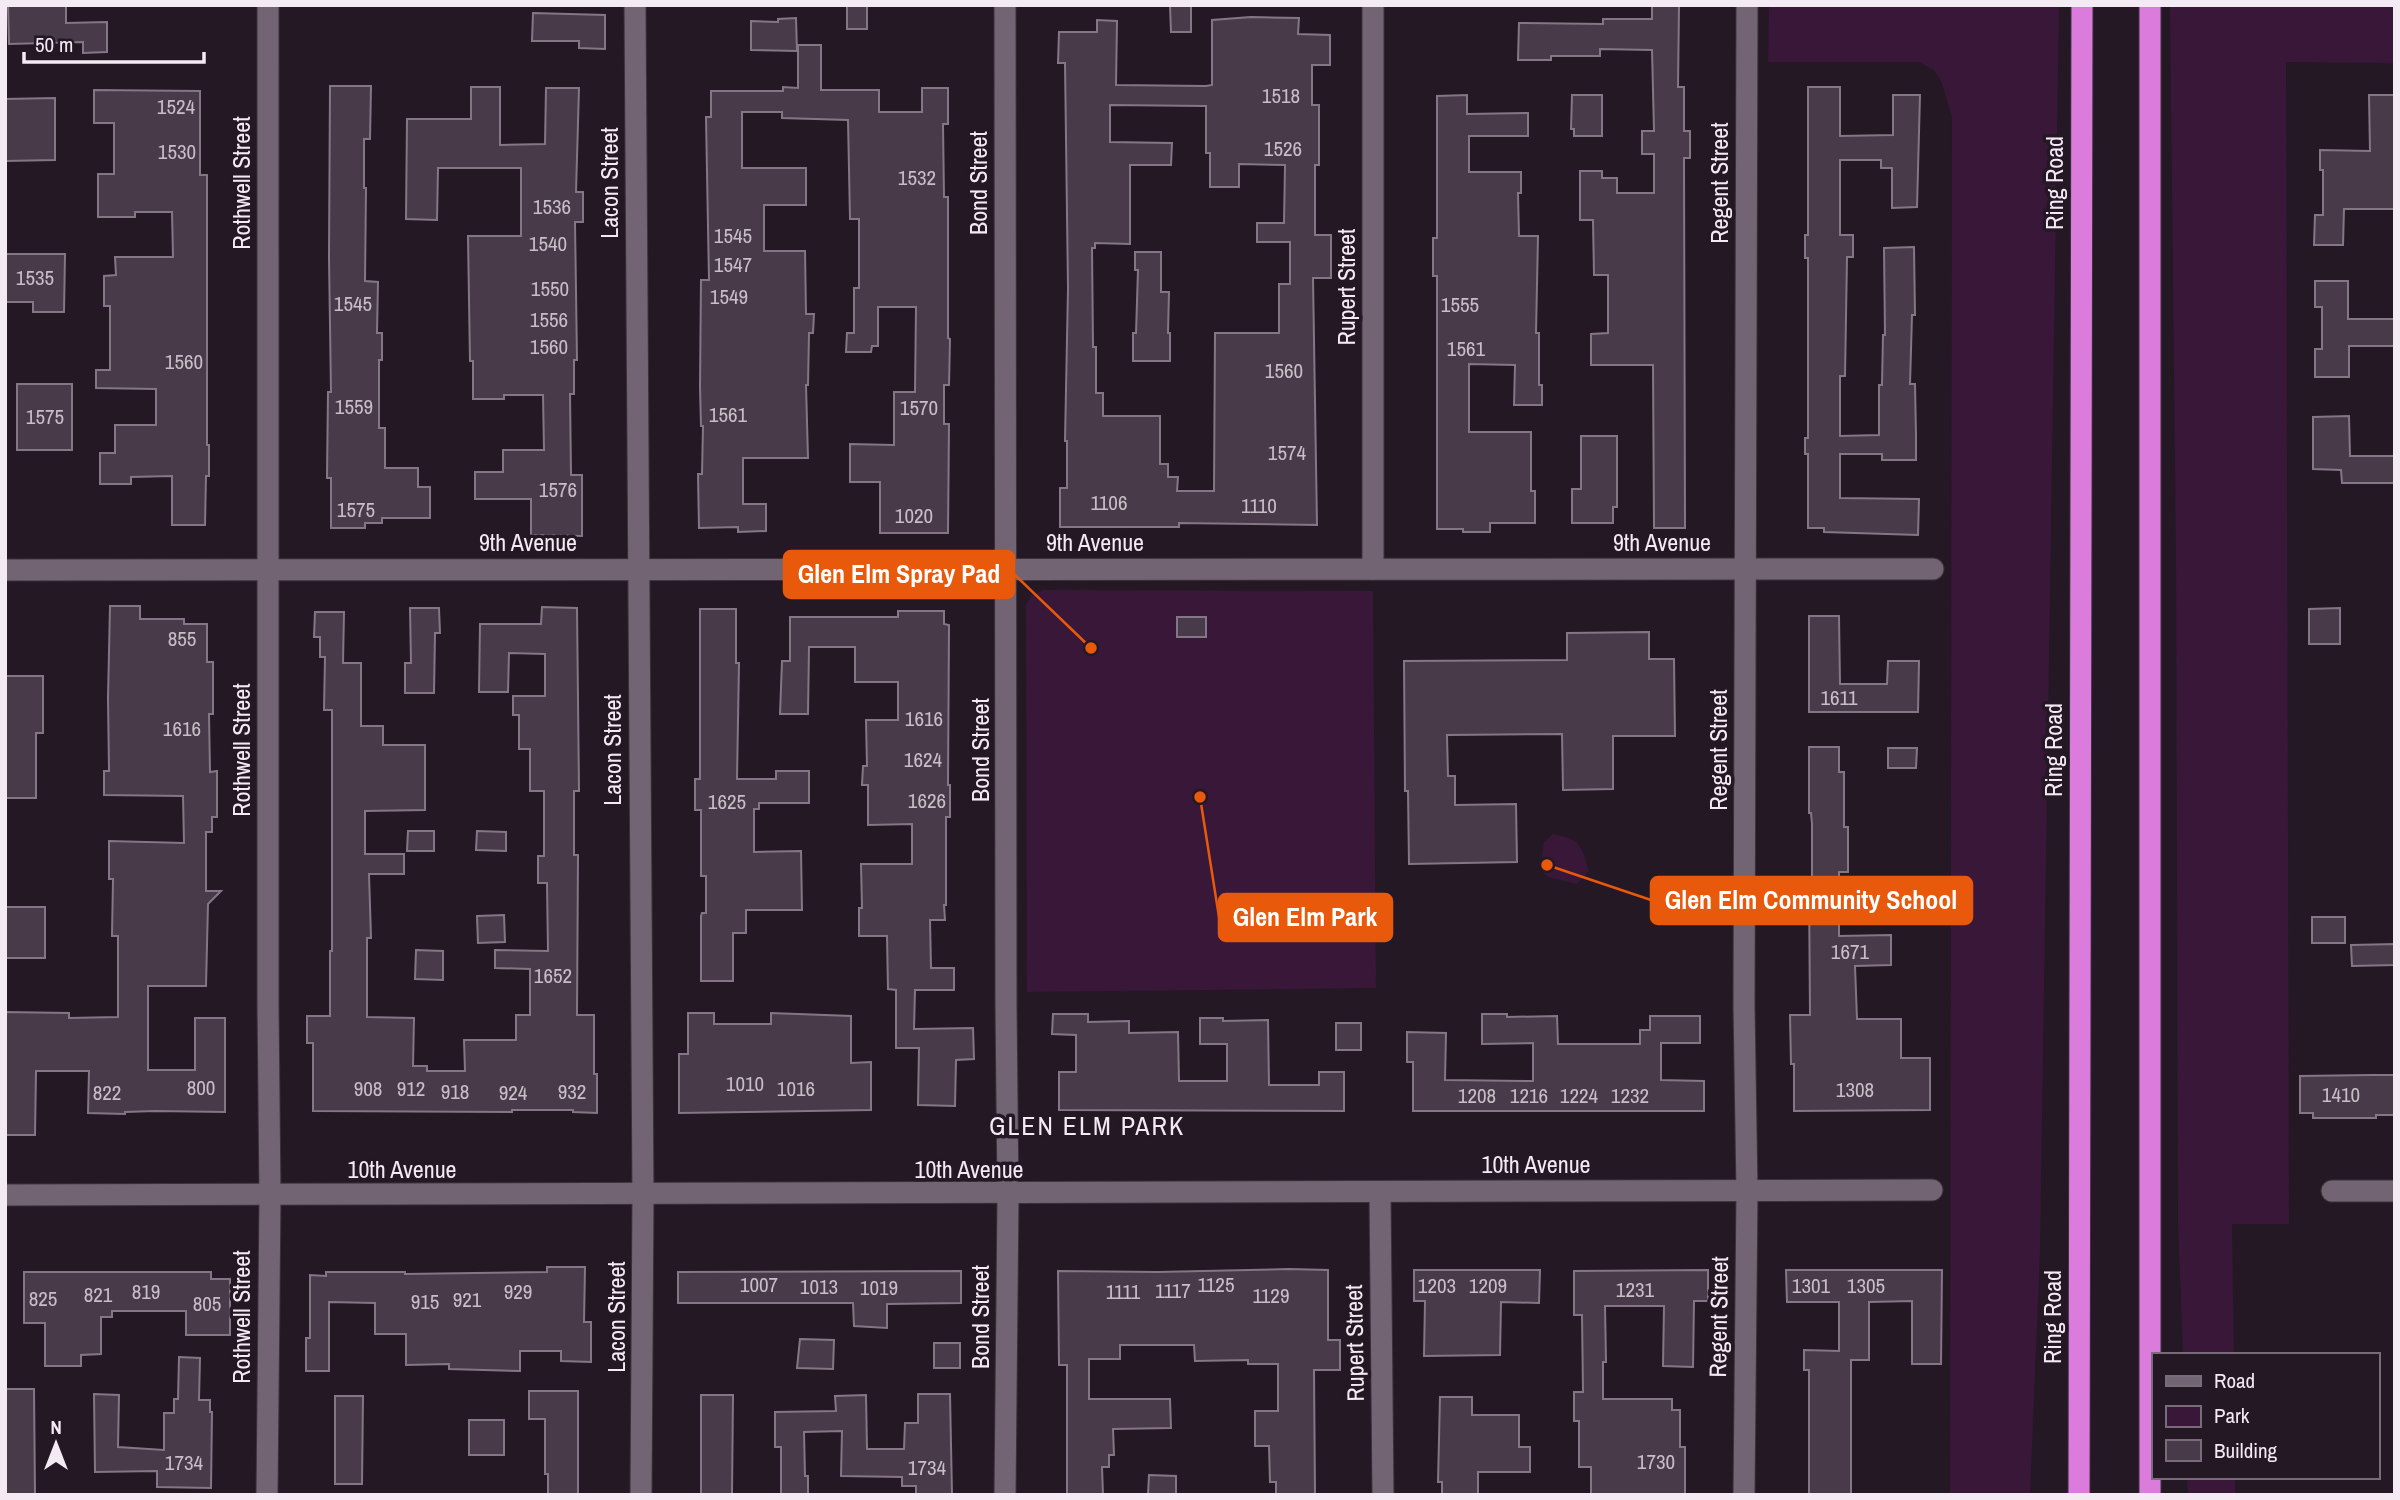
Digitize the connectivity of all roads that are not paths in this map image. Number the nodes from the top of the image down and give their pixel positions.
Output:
1 (268, 5) edge
2 (635, 5) edge
3 (1005, 5) edge
4 (1373, 5) edge
5 (1746, 5) edge
6 (2082, 5) edge
7 (2151, 5) edge
8 (638, 569) junction
9 (1007, 569) junction
10 (1373, 569) junction
11 (1745, 569) junction
12 (1933, 569) dead end
13 (5, 570) edge
14 (269, 570) junction
15 (1932, 1190) dead end
16 (1747, 1191) junction
17 (2332, 1191) dead end
18 (2395, 1191) edge
19 (1380, 1192) junction
20 (5, 1195) edge
21 (270, 1196) junction
22 (643, 1196) junction
23 (1009, 1196) junction
24 (267, 1495) edge
25 (641, 1495) edge
26 (1005, 1495) edge
27 (1383, 1495) edge
28 (1744, 1495) edge
29 (2079, 1495) edge
30 (2150, 1495) edge

1 - 14 street, Rothwell Street
2 - 8 street, Lacon Street
3 - 9 street, Bond Street
4 - 10 street, Rupert Street
5 - 11 street, Regent Street
6 - 29 highway, Ring Road
7 - 30 highway
8 - 9 street, 9th Avenue
8 - 14 street, 9th Avenue
8 - 22 street, Lacon Street
9 - 10 street, 9th Avenue
9 - 23 street, Bond Street
10 - 11 street, 9th Avenue
11 - 12 street, 9th Avenue
11 - 16 street, Regent Street
13 - 14 street, 9th Avenue
14 - 21 street, Rothwell Street
15 - 16 street, 10th Avenue
16 - 19 street, 10th Avenue
16 - 28 street, Regent Street
17 - 18 street
19 - 23 street, 10th Avenue
19 - 27 street, Rupert Street
20 - 21 street, 10th Avenue
21 - 22 street, 10th Avenue
21 - 24 street, Rothwell Street
22 - 23 street, 10th Avenue
22 - 25 street, Lacon Street
23 - 26 street, Bond Street

